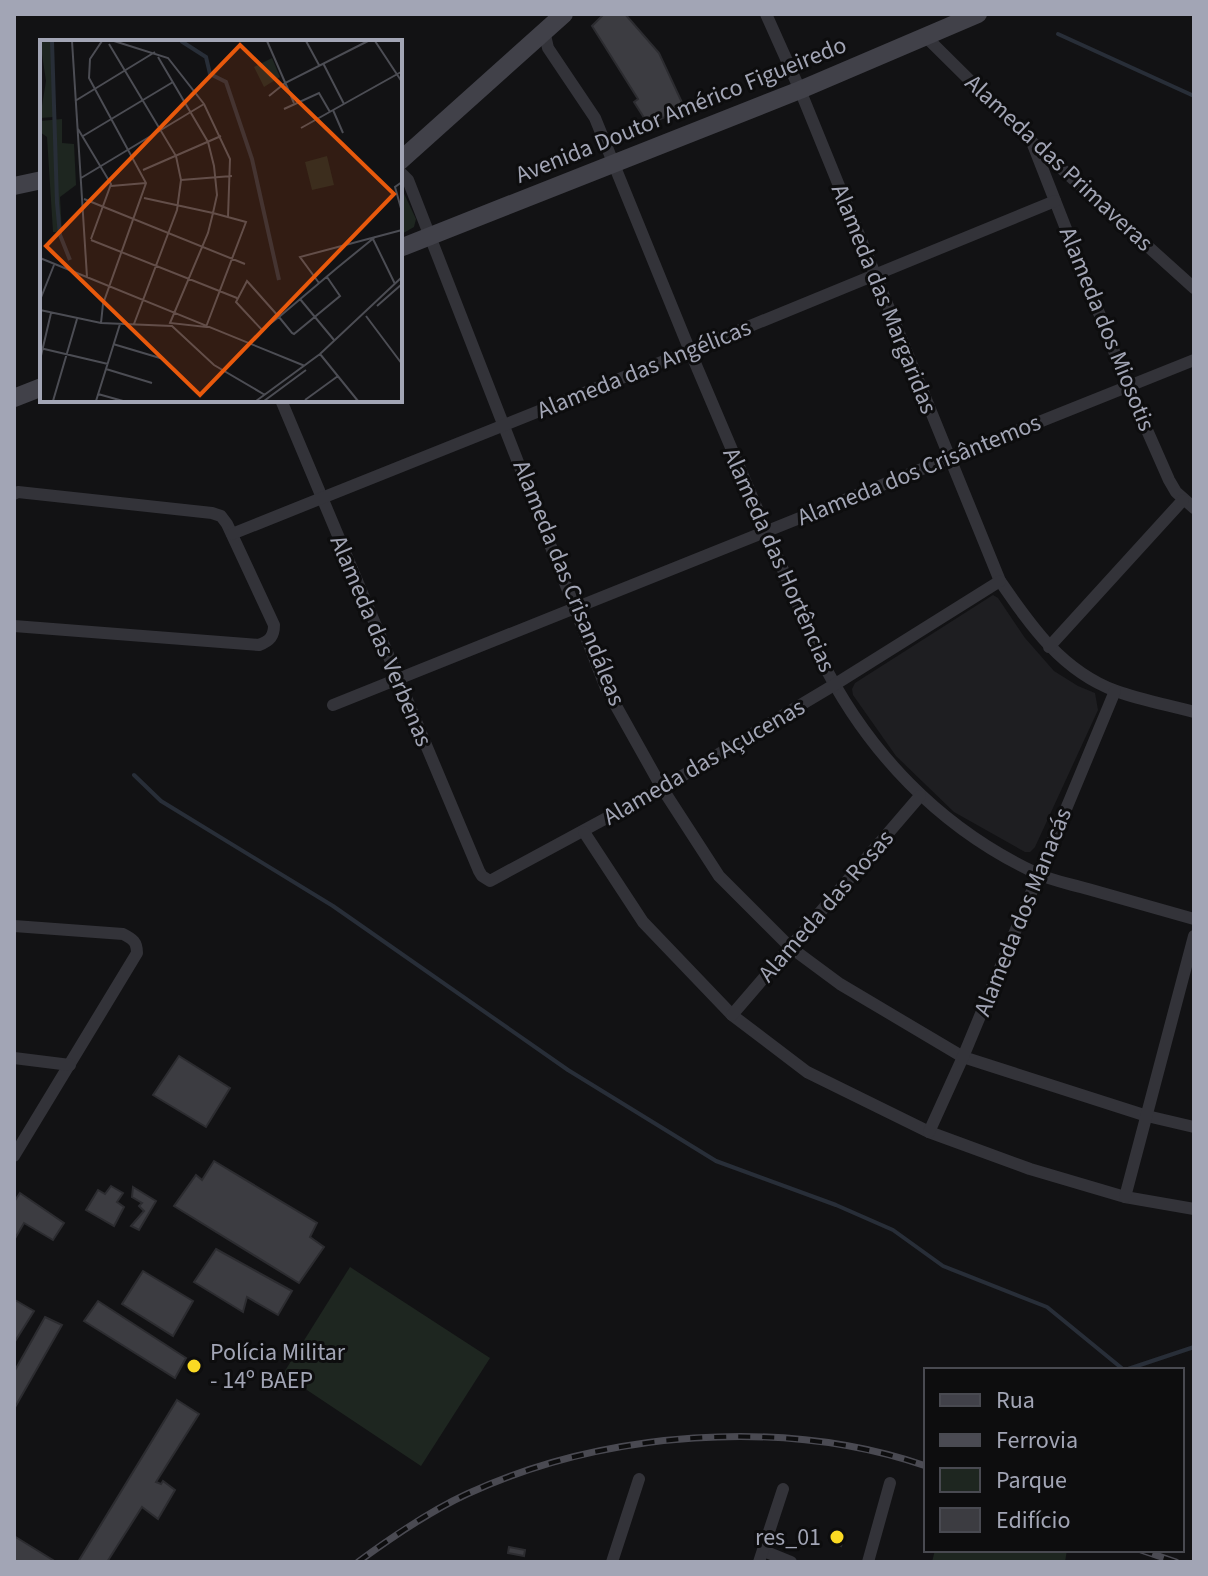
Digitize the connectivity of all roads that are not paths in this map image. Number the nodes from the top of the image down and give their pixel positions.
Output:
1 (564, 14) edge
2 (766, 14) edge
3 (978, 14) edge
4 (546, 30) junction
5 (925, 36) junction
6 (800, 90) junction
7 (1032, 142) junction
8 (402, 159) edge
9 (614, 163) junction
10 (1061, 167) junction
11 (402, 174) edge
12 (1045, 176) junction
13 (40, 180) edge
14 (14, 186) edge
15 (1055, 201) junction
16 (429, 236) junction
17 (402, 247) edge
18 (875, 276) junction
19 (1194, 288) edge
20 (690, 351) junction
21 (1194, 360) edge
22 (1128, 387) junction
23 (40, 388) edge
24 (14, 398) edge
25 (282, 402) edge
26 (505, 424) junction
27 (948, 457) junction
28 (14, 494) edge
29 (321, 498) junction
30 (1189, 504) edge
31 (766, 531) junction
32 (232, 534) junction
33 (1000, 581) junction
34 (576, 607) junction
35 (14, 626) edge
36 (1049, 647) junction
37 (397, 679) junction
38 (834, 685) junction
39 (1115, 691) junction
40 (333, 705) dead end
41 (1194, 712) edge
42 (662, 788) junction
43 (920, 796) junction
44 (584, 832) junction
45 (1038, 875) junction
46 (485, 879) joint
47 (1194, 919) edge
48 (14, 926) edge
49 (1194, 936) edge
50 (790, 947) junction
51 (732, 1015) junction
52 (963, 1057) junction
53 (14, 1058) edge
54 (70, 1065) junction
55 (1147, 1116) junction
56 (1194, 1127) edge
57 (929, 1132) junction
58 (14, 1156) edge
59 (1125, 1197) junction
60 (1194, 1209) edge
61 (639, 1479) dead end
62 (890, 1483) dead end
63 (783, 1489) dead end
64 (762, 1556) edge
65 (612, 1562) edge
66 (791, 1562) edge
67 (868, 1562) edge

1 - 4 main road
2 - 6 street, Alameda das Margaridas
3 - 5 main road, Avenida Doutor Américo Figueiredo
4 - 8 main road
4 - 9 street, Alameda das Hortências
5 - 6 main road, Avenida Doutor Américo Figueiredo
5 - 7 street, Alameda das Primaveras
6 - 9 main road, Avenida Doutor Américo Figueiredo
6 - 18 street, Alameda das Margaridas
7 - 10 street, Alameda das Primaveras
7 - 12 street, Alameda dos Miosotis
9 - 16 main road, Avenida Doutor Américo Figueiredo
9 - 20 street, Alameda das Hortências
10 - 12 street
10 - 19 street, Alameda das Primaveras
11 - 16 street, Alameda das Crisandáleas
12 - 15 street, Alameda dos Miosotis
13 - 14 main road
15 - 18 street, Alameda das Angélicas
15 - 22 street, Alameda dos Miosotis
16 - 17 main road, Avenida Doutor Américo Figueiredo
16 - 26 street, Alameda das Crisandáleas
18 - 20 street, Alameda das Angélicas
18 - 27 street, Alameda das Margaridas
20 - 26 street, Alameda das Angélicas
20 - 31 street, Alameda das Hortências
21 - 22 street, Alameda dos Crisântemos
22 - 27 street, Alameda dos Crisântemos
22 - 30 street, Alameda dos Miosotis
23 - 24 main road
25 - 29 street, Alameda das Verbenas
26 - 29 street, Alameda das Angélicas
26 - 34 street, Alameda das Crisandáleas
27 - 31 street, Alameda dos Crisântemos
27 - 33 street, Alameda das Margaridas
28 - 32 street
29 - 32 street, Alameda das Angélicas
29 - 37 street, Alameda das Verbenas
30 - 36 street
31 - 34 street, Alameda dos Crisântemos
31 - 38 street, Alameda das Hortências
32 - 35 street
33 - 36 street, Alameda das Margaridas
33 - 38 street, Alameda das Açucenas
34 - 37 street, Alameda dos Crisântemos
34 - 42 street, Alameda das Crisandáleas
36 - 39 street, Alameda das Margaridas
37 - 40 street, Alameda dos Crisântemos
37 - 46 street, Alameda das Verbenas
38 - 42 street, Alameda das Açucenas
38 - 43 street, Alameda das Hortências
39 - 41 street, Alameda das Margaridas
39 - 45 street, Alameda dos Manacás
42 - 44 street, Alameda das Açucenas
42 - 50 street, Alameda das Crisandáleas
43 - 45 street, Alameda das Hortências
43 - 50 street, Alameda das Rosas
44 - 46 street, Alameda das Açucenas
44 - 51 street
45 - 47 street, Alameda das Hortências
45 - 52 street, Alameda dos Manacás
48 - 54 street
49 - 55 street
50 - 51 street, Alameda das Rosas
50 - 52 street, Alameda das Crisandáleas
51 - 57 street
52 - 55 street, Alameda das Crisandáleas
52 - 57 street, Alameda dos Manacás
53 - 54 street
54 - 58 street
55 - 56 street, Alameda das Crisandáleas
55 - 59 street
57 - 59 street
59 - 60 street
61 - 65 street
62 - 67 street
63 - 64 street
64 - 66 street

